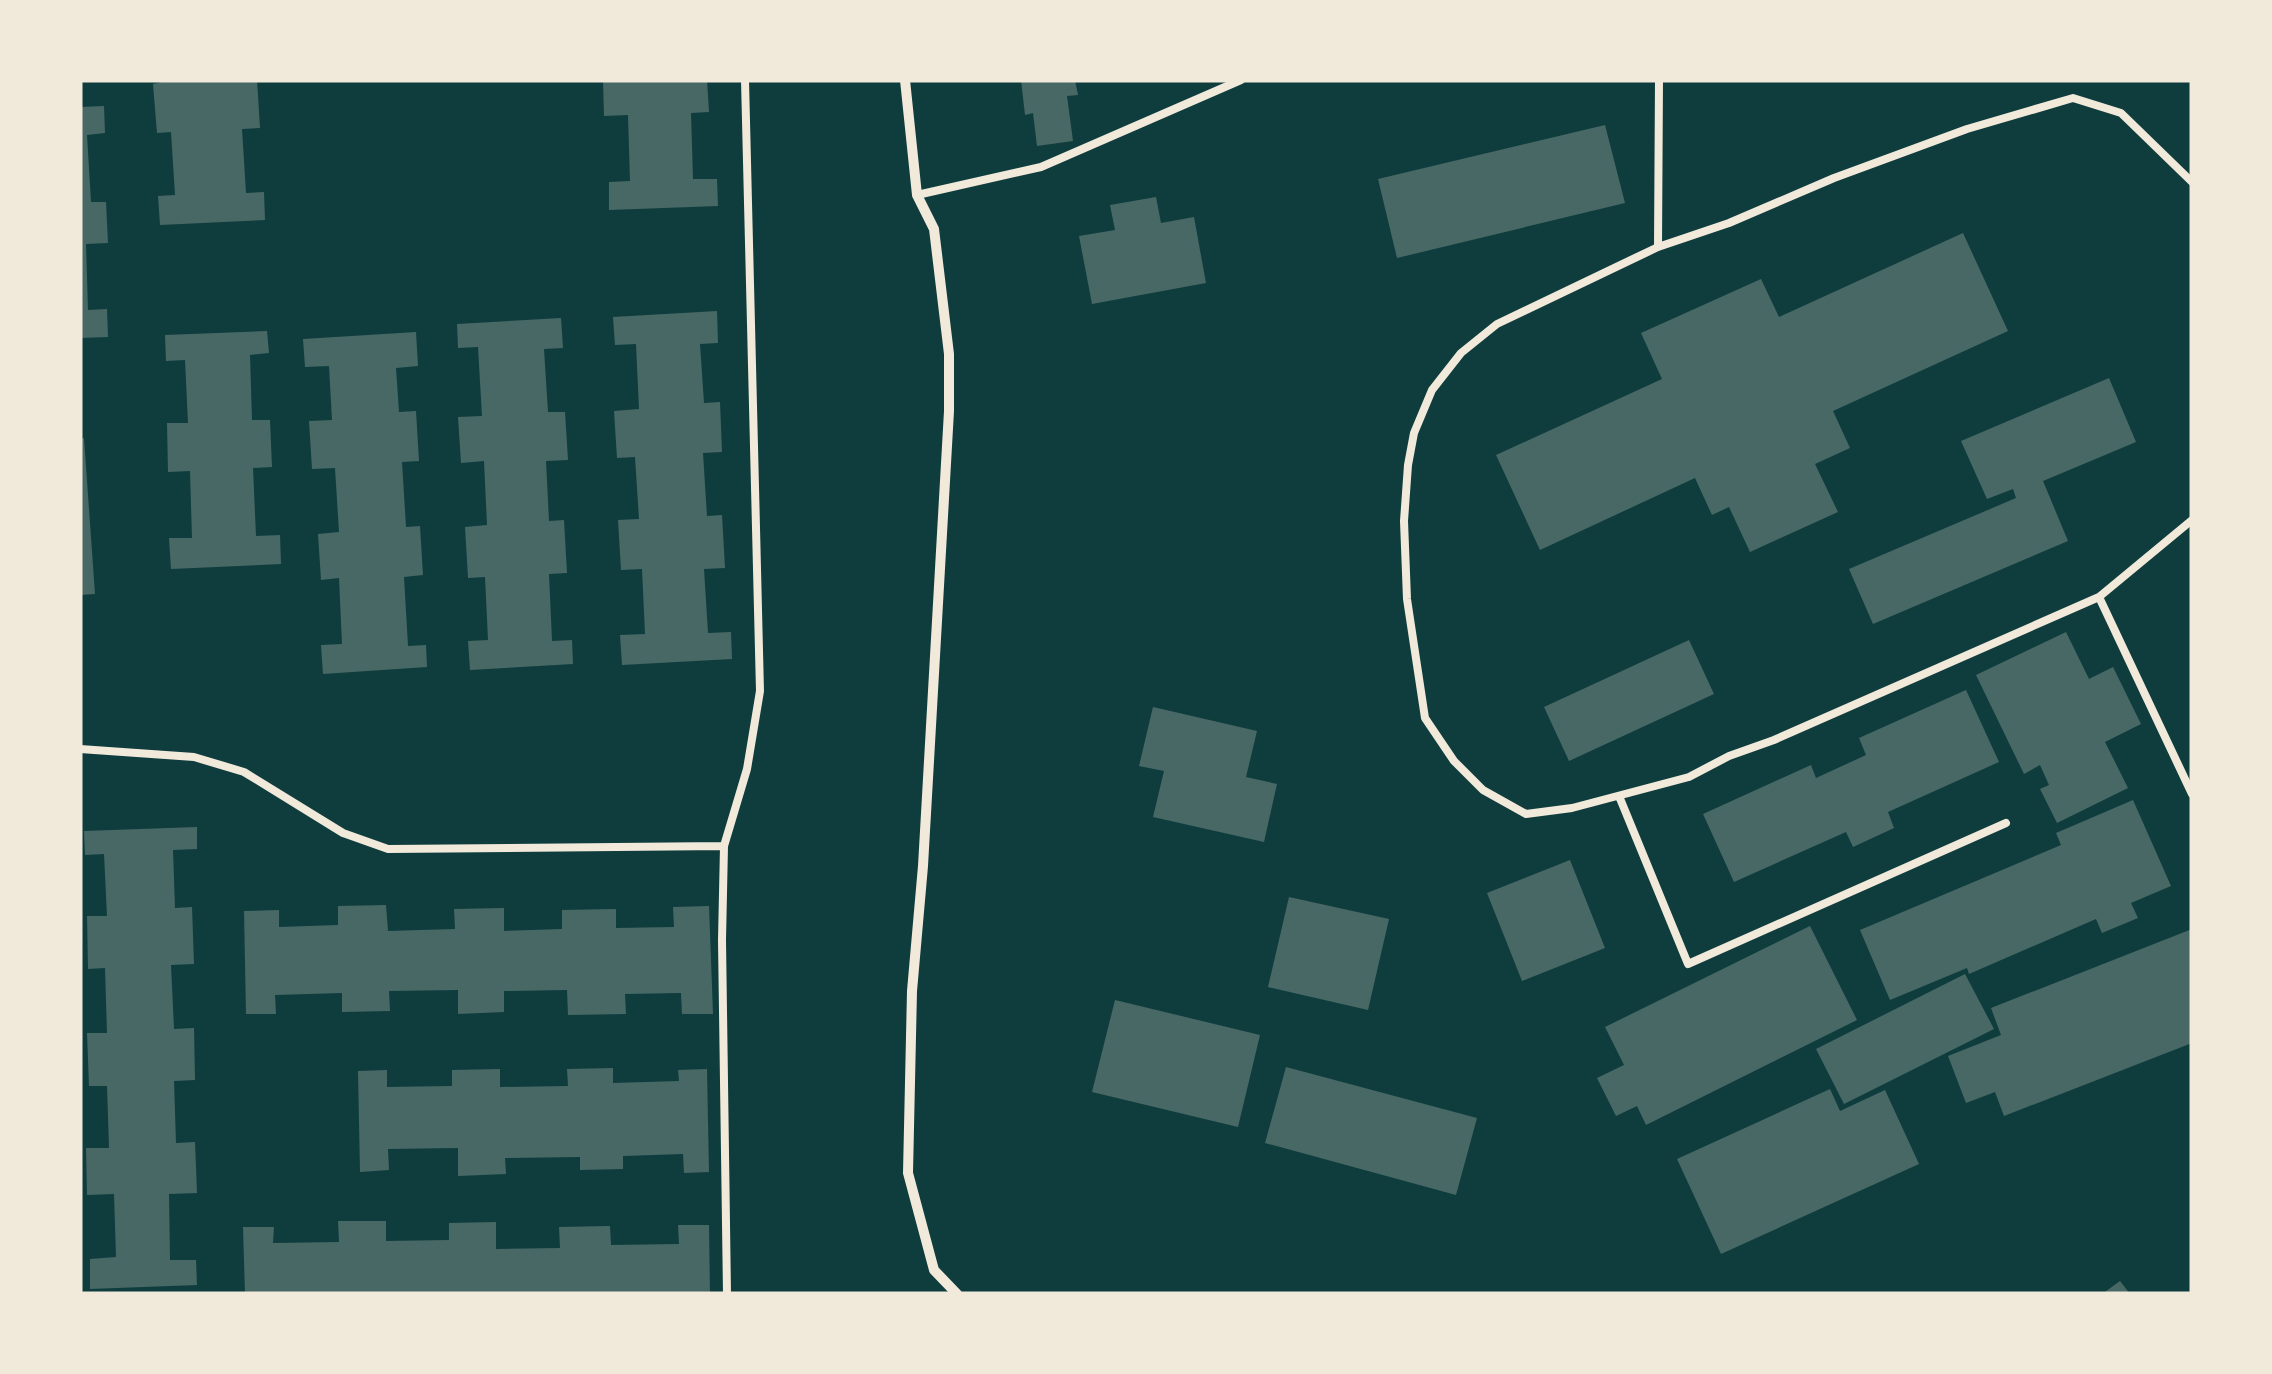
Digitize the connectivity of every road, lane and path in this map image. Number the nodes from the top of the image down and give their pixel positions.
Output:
1 (745, 80) edge
2 (905, 80) edge
3 (1241, 80) edge
4 (1659, 80) edge
5 (1222, 82) edge
6 (2192, 182) edge
7 (917, 195) junction
8 (1658, 247) junction
9 (2192, 520) edge
10 (2099, 598) junction
11 (80, 749) edge
12 (2192, 794) edge
13 (1619, 796) junction
14 (2006, 823) dead end
15 (724, 846) junction
16 (727, 1294) edge
17 (957, 1294) edge

1 - 15 lane
2 - 7 street
3 - 5 lane
4 - 8 lane
5 - 7 lane
6 - 8 lane
7 - 17 street
8 - 13 lane
9 - 10 lane
10 - 12 lane
10 - 13 lane
11 - 15 lane
13 - 14 lane
15 - 16 lane

